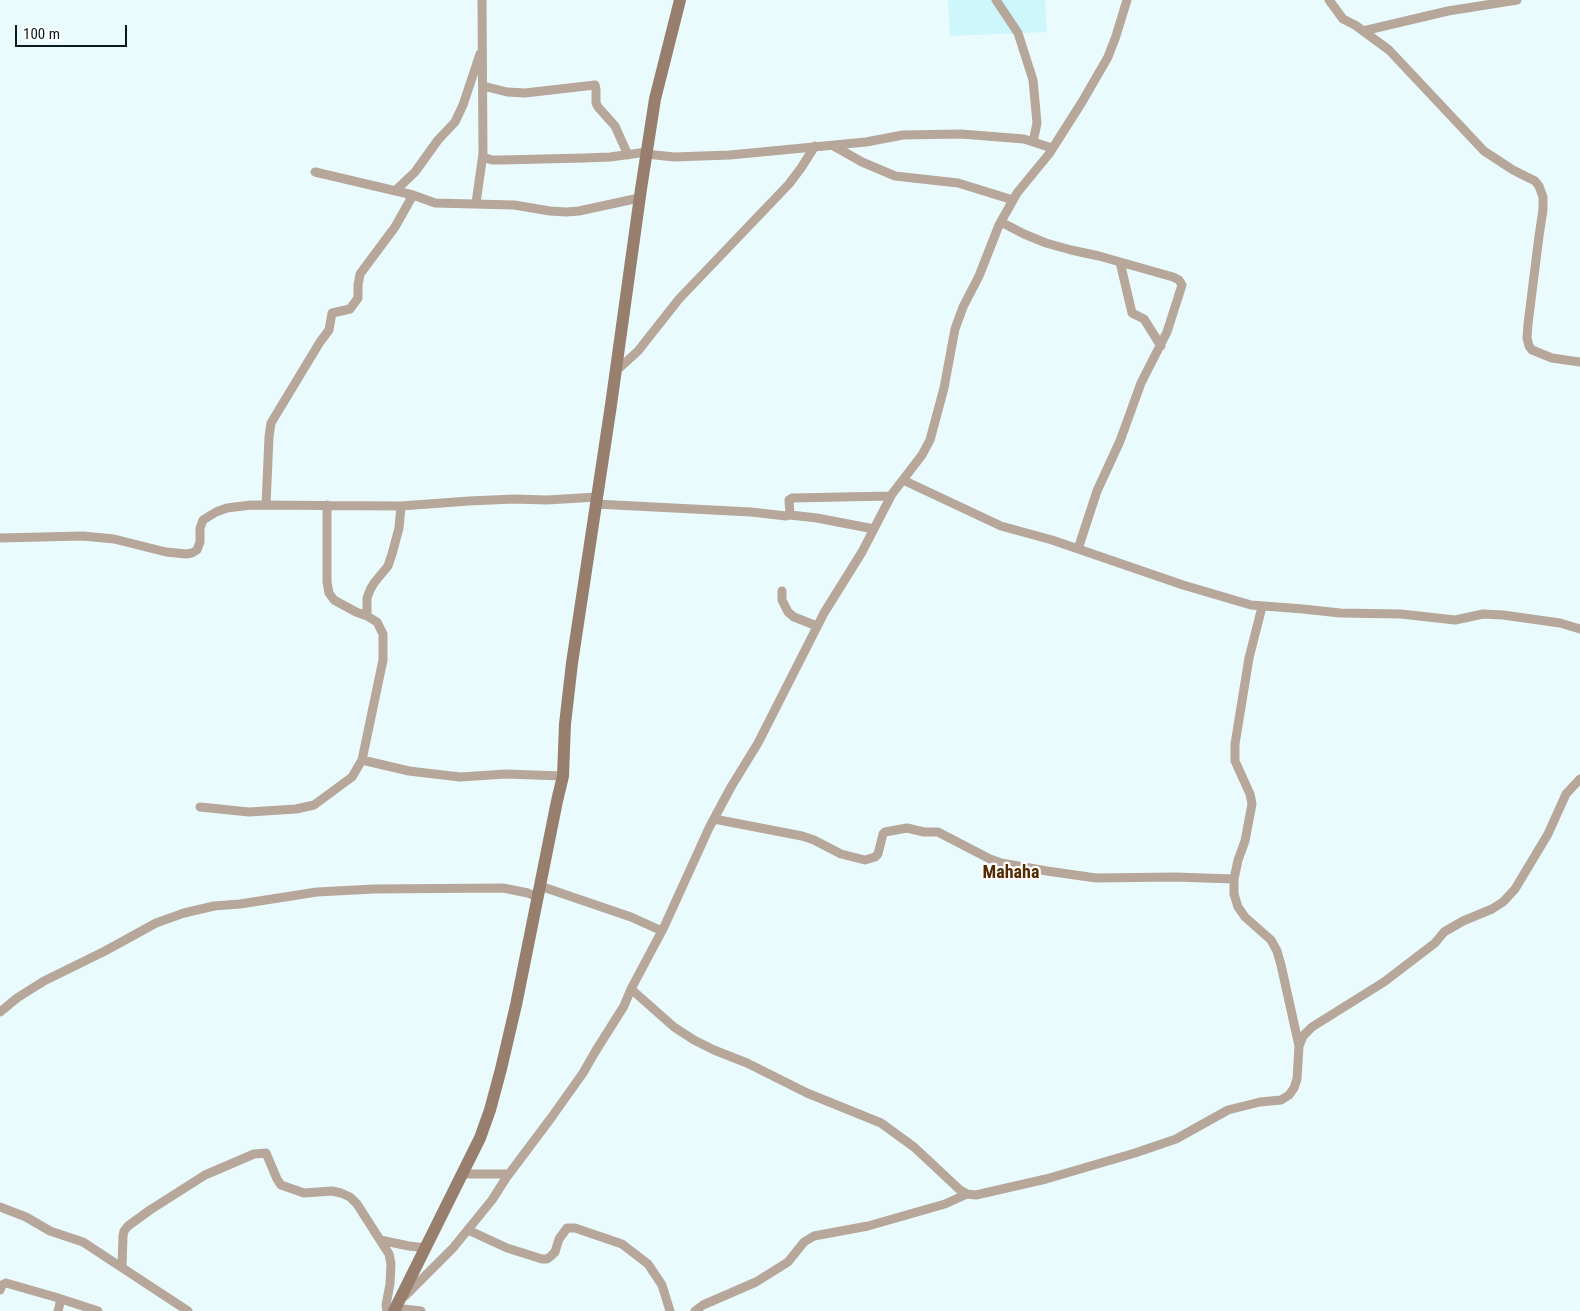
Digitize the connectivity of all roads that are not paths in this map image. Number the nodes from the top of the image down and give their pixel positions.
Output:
1 (482, 0) edge
2 (680, 0) edge
3 (996, 0) edge
4 (1127, 0) edge
5 (1329, 0) edge
6 (1517, 0) edge
7 (1362, 30) junction
8 (483, 47) junction
9 (483, 86) junction
10 (1033, 142) junction
11 (832, 145) junction
12 (815, 146) junction
13 (1052, 148) junction
14 (646, 153) junction
15 (628, 155) junction
16 (483, 157) junction
17 (315, 172) dead end
18 (396, 191) junction
19 (414, 195) junction
20 (639, 198) junction
21 (1013, 200) junction
22 (476, 203) junction
23 (1001, 222) junction
24 (1120, 262) junction
25 (1161, 346) junction
26 (1580, 362) edge
27 (615, 372) junction
28 (903, 480) junction
29 (891, 496) junction
30 (597, 501) junction
31 (266, 505) junction
32 (327, 505) junction
33 (401, 506) junction
34 (790, 515) junction
35 (874, 529) junction
36 (0, 538) edge
37 (1078, 550) junction
38 (782, 591) dead end
39 (1262, 607) junction
40 (367, 616) junction
41 (817, 626) junction
42 (1580, 629) edge
43 (362, 760) junction
44 (563, 776) junction
45 (1580, 779) edge
46 (200, 807) dead end
47 (714, 819) junction
48 (1234, 879) junction
49 (538, 892) junction
50 (662, 931) junction
51 (631, 989) junction
52 (0, 1012) edge
53 (1299, 1046) junction
54 (463, 1174) junction
55 (508, 1174) junction
56 (967, 1194) junction
57 (0, 1207) edge
58 (468, 1230) junction
59 (380, 1240) junction
60 (426, 1248) junction
61 (122, 1267) junction
62 (0, 1290) edge
63 (61, 1299) junction
64 (393, 1308) edge
65 (184, 1310) edge
66 (58, 1311) edge
67 (98, 1311) edge
68 (421, 1311) edge
69 (670, 1311) edge
70 (694, 1311) edge

1 - 8 street
2 - 14 main road
3 - 10 street
4 - 13 street
5 - 7 street
6 - 7 street
7 - 26 street
8 - 9 street
8 - 18 street
9 - 15 street
9 - 16 street
10 - 11 street
10 - 13 street
11 - 12 street
11 - 21 street
12 - 14 street
12 - 27 street
13 - 21 street
14 - 15 street
14 - 20 main road
15 - 16 street
16 - 22 street
17 - 18 street
18 - 19 street
19 - 22 street
19 - 31 street
20 - 22 street
20 - 27 main road
21 - 23 street
23 - 24 street
23 - 28 street
24 - 25 street
24 - 25 street
25 - 37 street
27 - 30 main road
28 - 29 street
28 - 37 street
29 - 34 street
29 - 35 street
30 - 33 street
30 - 34 street
30 - 44 main road
31 - 32 street
31 - 36 street
32 - 33 street
32 - 40 street
33 - 40 street
34 - 35 street
35 - 41 street
37 - 39 street
38 - 41 street
39 - 42 street
39 - 48 street
40 - 43 street
41 - 47 street
43 - 44 street
43 - 46 street
44 - 49 main road
45 - 53 street
47 - 48 street
47 - 50 street
48 - 53 street
49 - 50 street
49 - 52 street
49 - 54 main road
50 - 51 street
51 - 55 street
51 - 56 street
53 - 56 street
54 - 55 street
54 - 60 main road
55 - 58 street
56 - 70 street
57 - 61 street
58 - 64 street
58 - 69 street
59 - 60 street
59 - 61 street
59 - 64 street
60 - 64 main road
61 - 65 street
62 - 63 street
63 - 66 street
63 - 67 street
64 - 68 street

